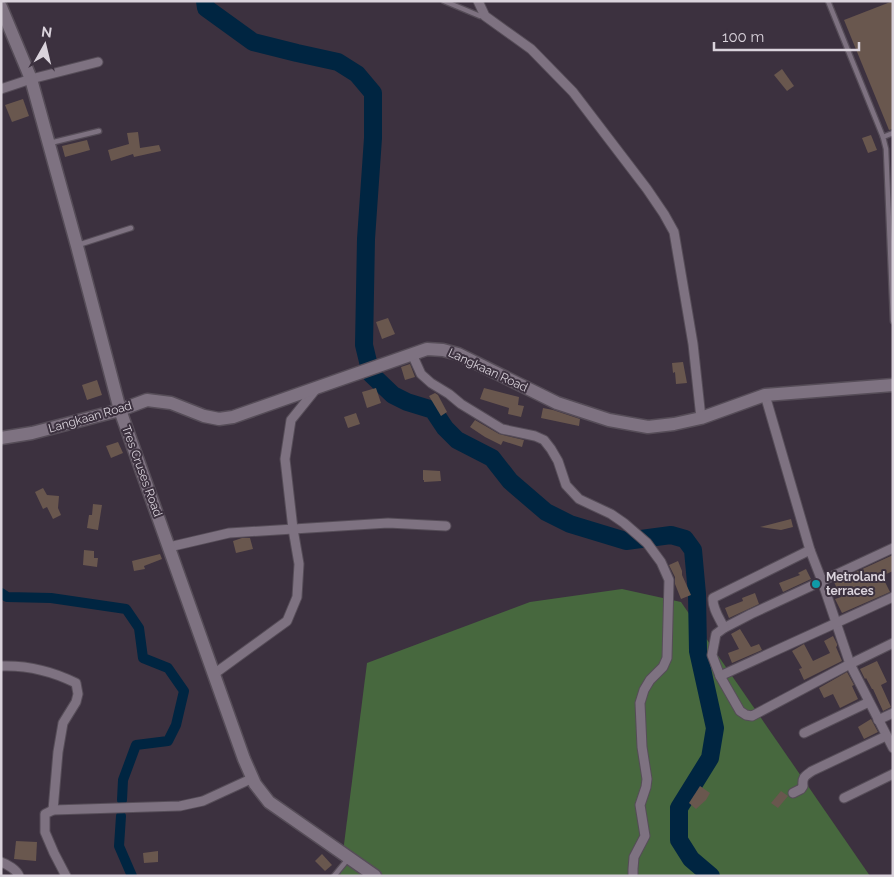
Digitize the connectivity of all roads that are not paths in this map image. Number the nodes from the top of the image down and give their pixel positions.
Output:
1 (444, 1) edge
2 (478, 1) edge
3 (828, 1) edge
4 (1, 7) edge
5 (485, 16) junction
6 (98, 62) dead end
7 (31, 80) junction
8 (1, 89) edge
9 (99, 131) dead end
10 (893, 133) edge
11 (884, 137) junction
12 (48, 144) junction
13 (131, 228) dead end
14 (77, 246) junction
15 (893, 321) edge
16 (412, 354) junction
17 (893, 385) edge
18 (316, 388) junction
19 (766, 395) junction
20 (120, 410) junction
21 (701, 418) junction
22 (1, 438) edge
23 (446, 526) dead end
24 (293, 529) junction
25 (169, 547) junction
26 (893, 548) edge
27 (810, 550) junction
28 (822, 581) junction
29 (893, 597) edge
30 (836, 624) junction
31 (724, 628) junction
32 (893, 643) edge
33 (850, 664) junction
34 (1, 666) edge
35 (214, 674) junction
36 (720, 676) junction
37 (869, 702) junction
38 (893, 713) edge
39 (878, 720) junction
40 (804, 733) dead end
41 (886, 736) junction
42 (893, 748) edge
43 (893, 774) edge
44 (253, 778) junction
45 (793, 793) dead end
46 (844, 798) dead end
47 (53, 810) junction
48 (349, 858) junction
49 (1, 862) edge
50 (19, 876) edge
51 (66, 876) edge
52 (334, 876) edge
53 (375, 876) edge
54 (633, 876) edge

1 - 5 lane
2 - 5 street
3 - 11 lane
4 - 7 main road, Tres Cruses Road
5 - 21 street
6 - 7 street
7 - 8 street
7 - 12 main road, Tres Cruses Road
9 - 12 lane
10 - 11 lane
11 - 15 lane
12 - 14 main road, Tres Cruses Road
13 - 14 lane
14 - 20 main road, Tres Cruses Road
16 - 18 main road, Langkaan Road
16 - 21 main road, Langkaan Road
16 - 54 street
17 - 19 main road, Langkaan Road
18 - 20 main road, Langkaan Road
18 - 24 street
19 - 21 main road, Langkaan Road
19 - 27 street
20 - 22 main road, Langkaan Road
20 - 25 main road, Tres Cruses Road
23 - 24 street
24 - 25 street
24 - 35 street
25 - 35 main road, Tres Cruses Road
26 - 28 street
27 - 28 street
27 - 31 street
28 - 30 street
28 - 31 street
29 - 30 street
30 - 33 street
30 - 36 street
31 - 36 street
32 - 33 street
33 - 36 street
33 - 37 street
34 - 47 street
35 - 44 main road, Tres Cruses Road
37 - 39 street
37 - 40 street
38 - 39 street
39 - 41 street
41 - 42 street
41 - 45 street
43 - 46 street
44 - 47 street
44 - 48 main road, Tres Cruses Road
47 - 51 street
48 - 52 lane
48 - 53 main road, Tres Cruses Road
49 - 50 street

